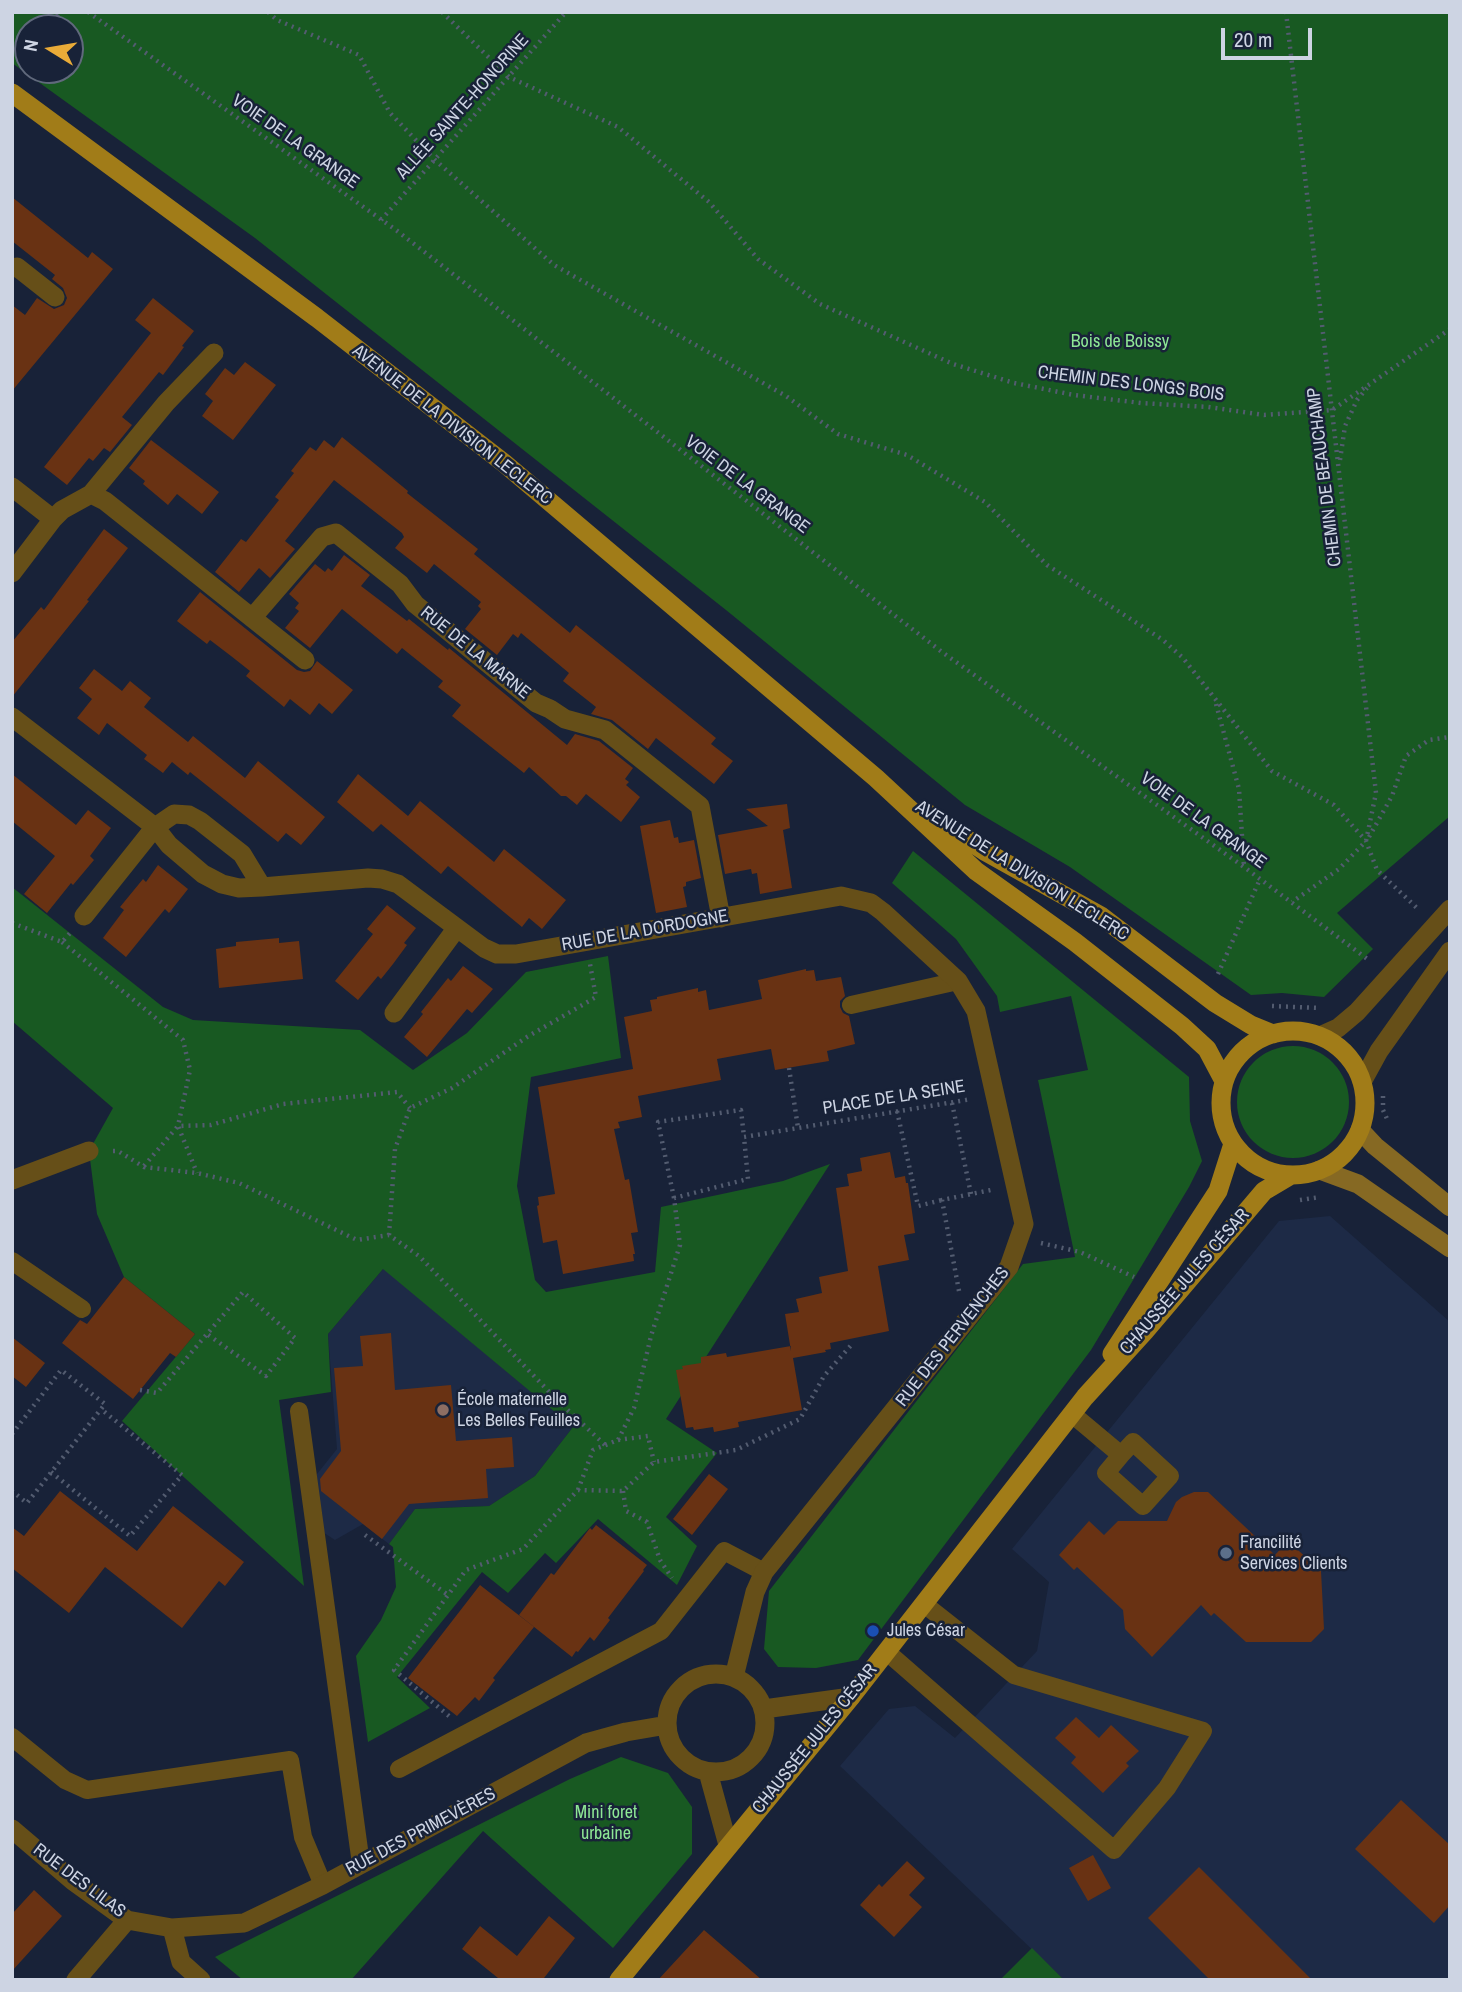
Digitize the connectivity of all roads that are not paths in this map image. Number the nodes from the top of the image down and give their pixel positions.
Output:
1 (12, 93) edge
2 (12, 268) edge
3 (55, 297) dead end
4 (214, 353) dead end
5 (12, 487) edge
6 (91, 494) junction
7 (53, 519) junction
8 (12, 573) edge
9 (252, 618) junction
10 (305, 660) dead end
11 (12, 717) edge
12 (876, 778) junction
13 (155, 827) junction
14 (262, 887) junction
15 (841, 897) joint
16 (1450, 909) edge
17 (85, 916) road end
18 (721, 918) junction
19 (456, 929) junction
20 (1447, 961) edge
21 (958, 981) junction
22 (851, 1005) dead end
23 (394, 1013) dead end
24 (1273, 1034) junction
25 (1320, 1036) junction
26 (1224, 1081) junction
27 (1362, 1082) junction
28 (1360, 1130) junction
29 (1233, 1144) junction
30 (89, 1151) road end
31 (1320, 1170) junction
32 (1291, 1175) junction
33 (12, 1180) edge
34 (1450, 1207) edge
35 (1450, 1248) edge
36 (12, 1261) edge
37 (82, 1309) dead end
38 (1085, 1397) junction
39 (299, 1410) dead end
40 (1072, 1414) junction
41 (1121, 1455) dead end
42 (764, 1572) junction
43 (924, 1604) junction
44 (887, 1652) junction
45 (734, 1677) junction
46 (851, 1697) junction
47 (764, 1709) junction
48 (667, 1725) junction
49 (12, 1737) edge
50 (399, 1769) dead end
51 (708, 1772) junction
52 (12, 1829) edge
53 (728, 1845) junction
54 (361, 1864) junction
55 (323, 1885) junction
56 (127, 1920) junction
57 (172, 1928) junction
58 (76, 1980) edge
59 (201, 1980) edge
60 (619, 1980) edge

1 - 12 main road, AVENUE DE LA DIVISION LECLERC
2 - 3 street
4 - 6 street
5 - 7 street
6 - 7 street
6 - 9 street
7 - 8 street
9 - 10 street
9 - 18 street, RUE DE LA MARNE
11 - 13 street, RUE DE LA DORDOGNE
12 - 24 main road, AVENUE DE LA DIVISION LECLERC
12 - 26 main road, AVENUE DE LA DIVISION LECLERC
13 - 14 street, RUE DE LA DORDOGNE
13 - 14 street
13 - 17 street
14 - 19 street, RUE DE LA DORDOGNE
15 - 18 street, RUE DE LA DORDOGNE
15 - 21 street, RUE DES PERVENCHES
16 - 25 street
18 - 19 street, RUE DE LA DORDOGNE
19 - 23 street
20 - 27 street
21 - 22 lane
21 - 42 street, RUE DES PERVENCHES
24 - 25 main road
24 - 26 main road
25 - 27 main road
26 - 29 main road
27 - 28 main road
28 - 31 main road
28 - 34 main road
29 - 32 main road
29 - 38 main road, CHAUSSÉE JULES CÉSAR
30 - 33 street
31 - 32 main road
31 - 35 main road
32 - 38 main road, CHAUSSÉE JULES CÉSAR
36 - 37 lane
38 - 40 main road, CHAUSSÉE JULES CÉSAR
39 - 54 lane
40 - 41 lane
40 - 43 main road, CHAUSSÉE JULES CÉSAR
42 - 45 street, RUE DES PERVENCHES
42 - 50 lane
43 - 44 main road, CHAUSSÉE JULES CÉSAR
43 - 44 lane
44 - 46 main road, CHAUSSÉE JULES CÉSAR
45 - 47 street
45 - 48 street
46 - 47 street
46 - 53 main road, CHAUSSÉE JULES CÉSAR
47 - 51 street
48 - 51 street
48 - 54 street, RUE DES PRIMEVÈRES
49 - 55 lane
51 - 53 street
52 - 56 street, RUE DES LILAS
53 - 60 main road, CHAUSSÉE JULES CÉSAR
54 - 55 street, RUE DES PRIMEVÈRES
55 - 57 street, RUE DES PRIMEVÈRES
56 - 57 street, RUE DES LILAS
56 - 58 street
57 - 59 street

